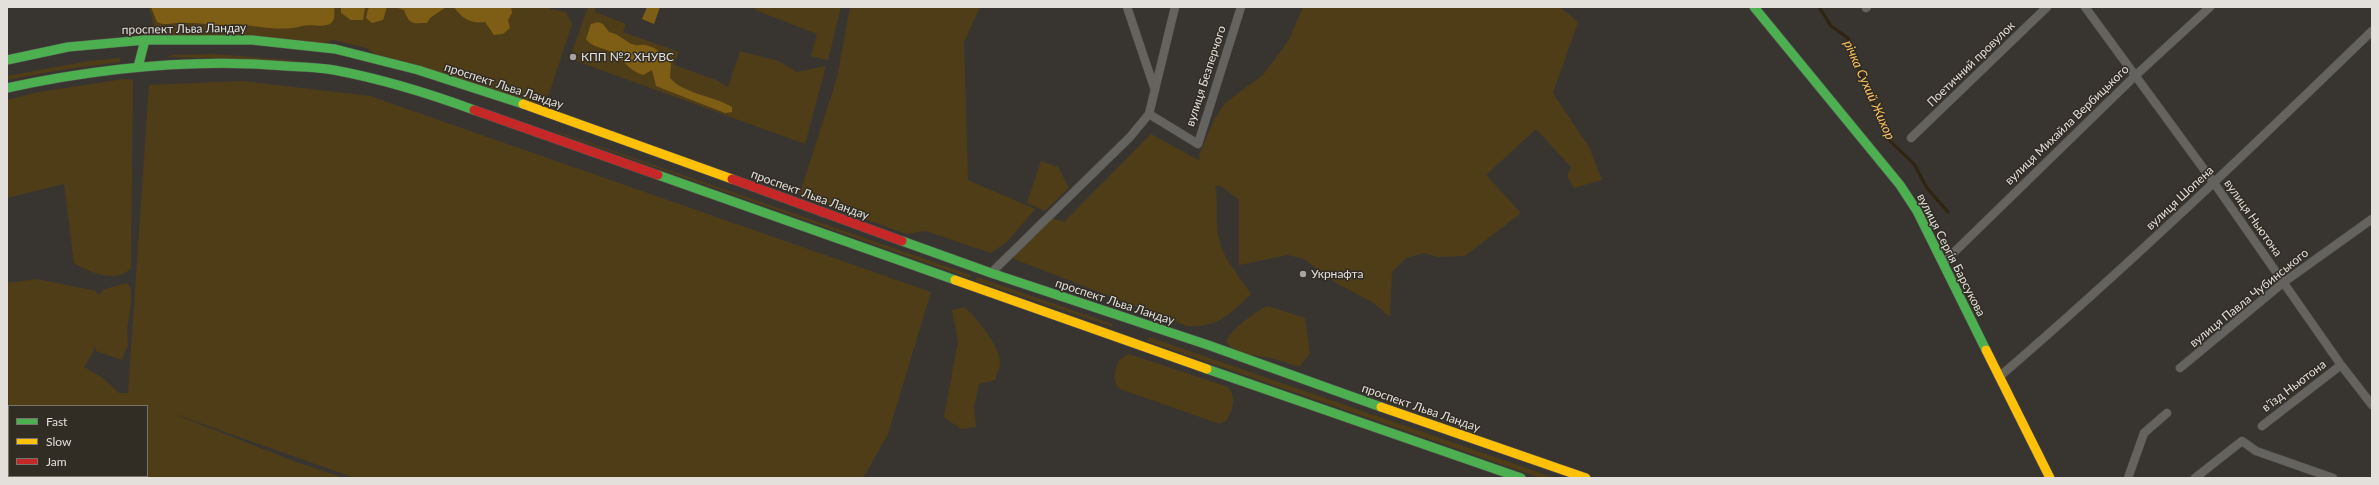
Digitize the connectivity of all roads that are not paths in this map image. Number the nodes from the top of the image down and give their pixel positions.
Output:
1 (1127, 7) edge
2 (1175, 7) edge
3 (1241, 7) edge
4 (1754, 7) edge
5 (2047, 7) edge
6 (2085, 7) edge
7 (2210, 7) edge
8 (2372, 31) edge
9 (145, 40) junction
10 (7, 60) edge
11 (138, 67) junction
12 (2136, 75) junction
13 (7, 88) edge
14 (1155, 90) junction
15 (1149, 114) junction
16 (1910, 138) dead end
17 (2214, 183) junction
18 (2372, 219) edge
19 (1943, 263) junction
20 (991, 273) junction
21 (2284, 282) junction
22 (1143, 336) junction
23 (2341, 365) junction
24 (2180, 368) dead end
25 (1999, 376) junction
26 (2372, 405) edge
27 (2167, 413) dead end
28 (2262, 426) dead end
29 (1522, 478) edge
30 (1586, 478) edge
31 (2050, 478) edge
32 (2128, 478) edge
33 (2195, 478) edge
34 (2333, 478) edge

1 - 14 street
2 - 14 street
3 - 15 street, вулиця Безперчого
4 - 19 main road, вулиця Сергія Барсукова
5 - 16 street, Поетичний провулок
6 - 12 street, вулиця Ньютона
7 - 12 street, вулиця Михайла Вербицького
8 - 17 street, вулиця Шопена
9 - 10 main road, проспект Льва Ландау
9 - 11 main road
9 - 20 main road, проспект Льва Ландау
11 - 13 main road, проспект Льва Ландау
11 - 22 main road, проспект Льва Ландау
12 - 17 street, вулиця Ньютона
12 - 19 street, вулиця Михайла Вербицького
14 - 15 street
15 - 20 street
17 - 21 street, вулиця Ньютона
17 - 25 street, вулиця Шопена
18 - 21 street, вулиця Павла Чубинського
19 - 25 main road, вулиця Сергія Барсукова
20 - 22 main road, проспект Льва Ландау
21 - 23 street, вулиця Ньютона
21 - 24 street, вулиця Павла Чубинського
22 - 29 main road, проспект Льва Ландау
22 - 30 main road, проспект Льва Ландау
23 - 26 street, вулиця Ньютона
23 - 28 street, в’їзд Ньютона
25 - 31 main road, вулиця Сергія Барсукова
27 - 32 street
33 - 34 street

